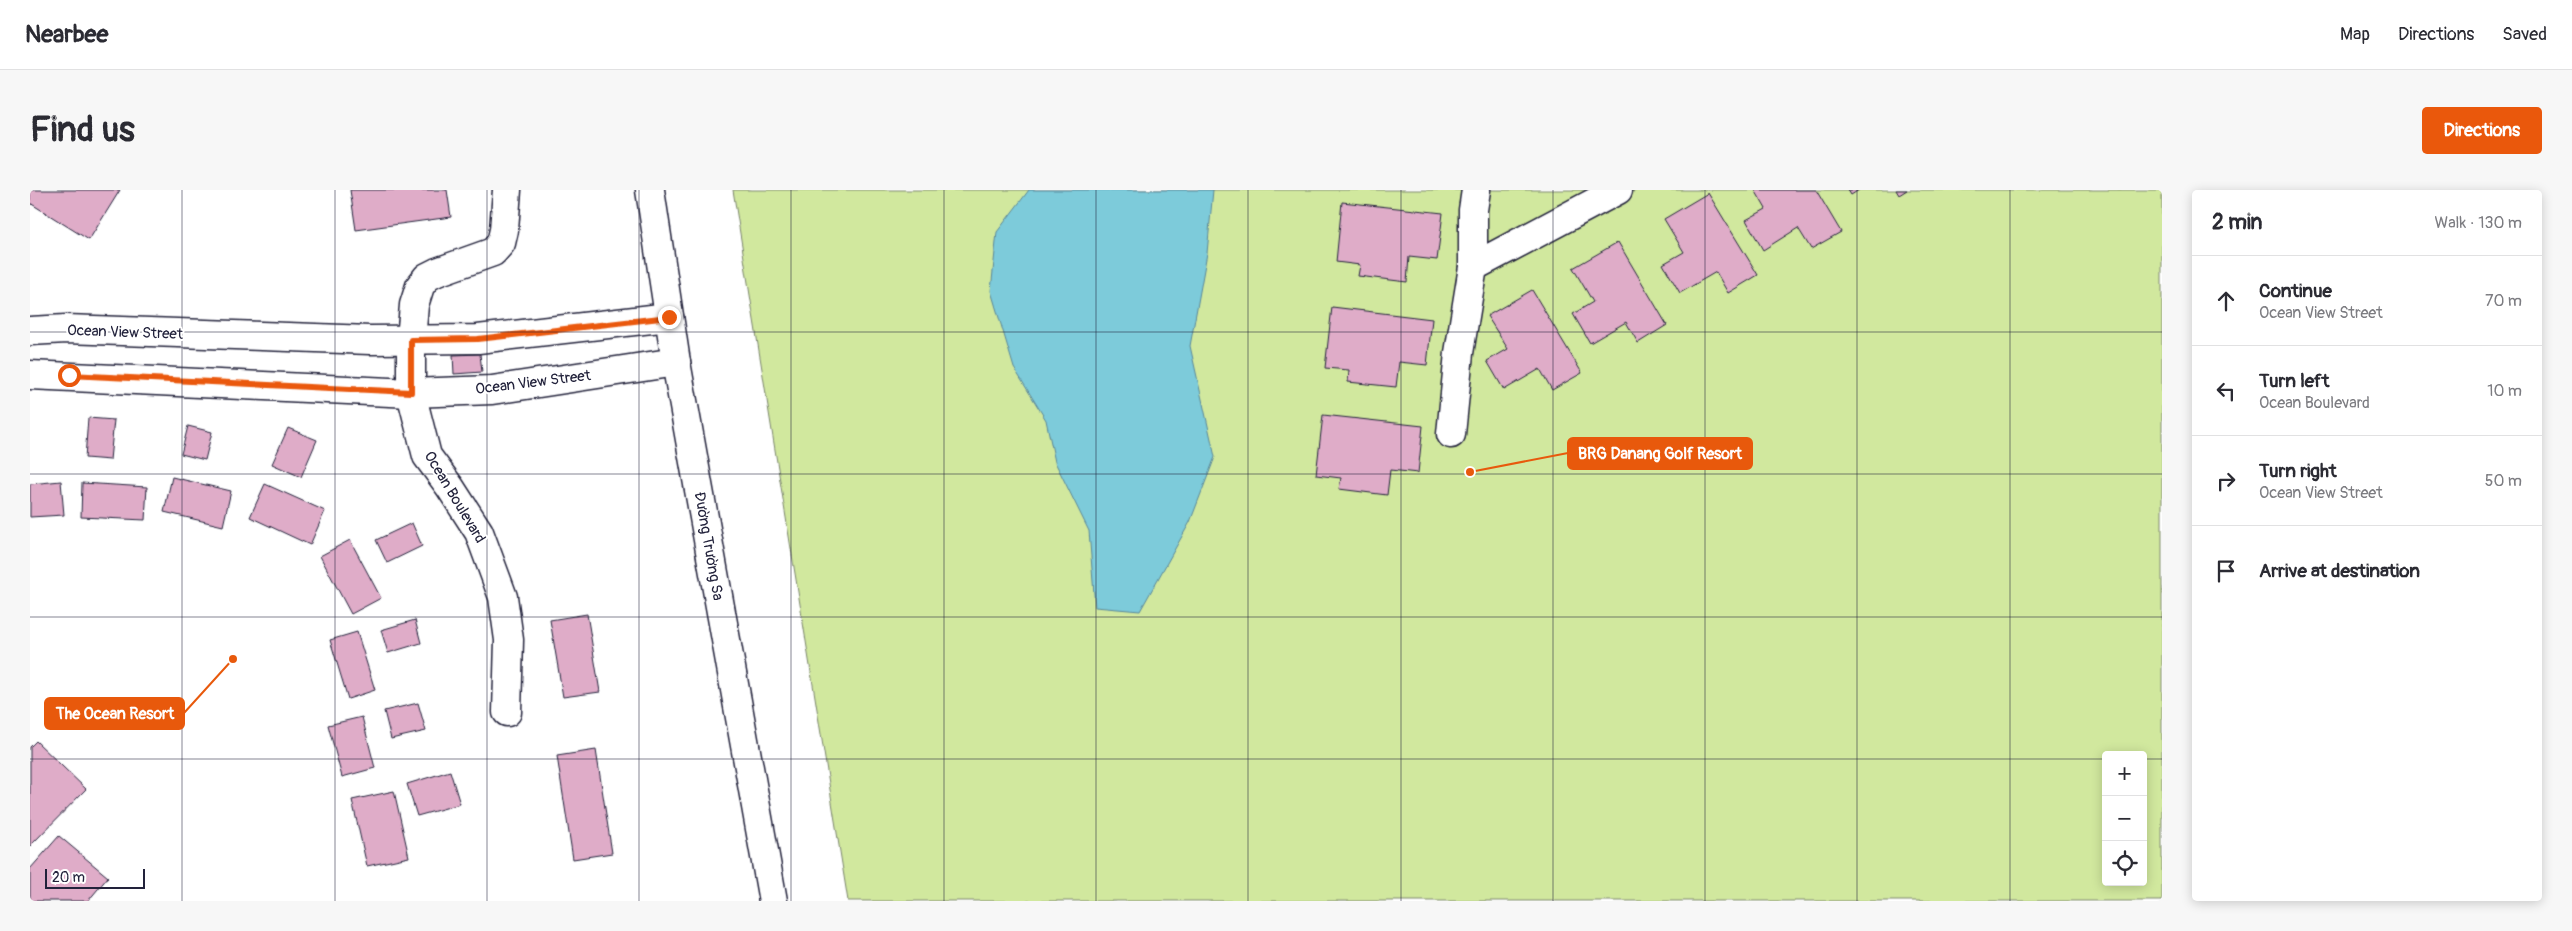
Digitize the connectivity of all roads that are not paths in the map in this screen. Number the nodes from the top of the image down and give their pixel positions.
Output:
1 (507, 190) edge
2 (650, 190) edge
3 (1476, 190) edge
4 (1618, 190) edge
5 (1473, 267) junction
6 (669, 317) junction
7 (30, 331) edge
8 (411, 340) junction
9 (676, 362) junction
10 (30, 375) edge
11 (411, 392) junction
12 (1451, 434) dead end
13 (507, 712) dead end
14 (773, 901) edge

1 - 8 street, Ocean Boulevard
2 - 6 street, Đường Trường Sa
3 - 5 street
4 - 5 street
5 - 12 street
6 - 8 street, Ocean View Street
6 - 9 street, Đường Trường Sa
7 - 8 street, Ocean View Street
8 - 11 street, Ocean Boulevard
9 - 11 street, Ocean View Street
9 - 14 street, Đường Trường Sa
10 - 11 street, Ocean View Street
11 - 13 street, Ocean Boulevard

